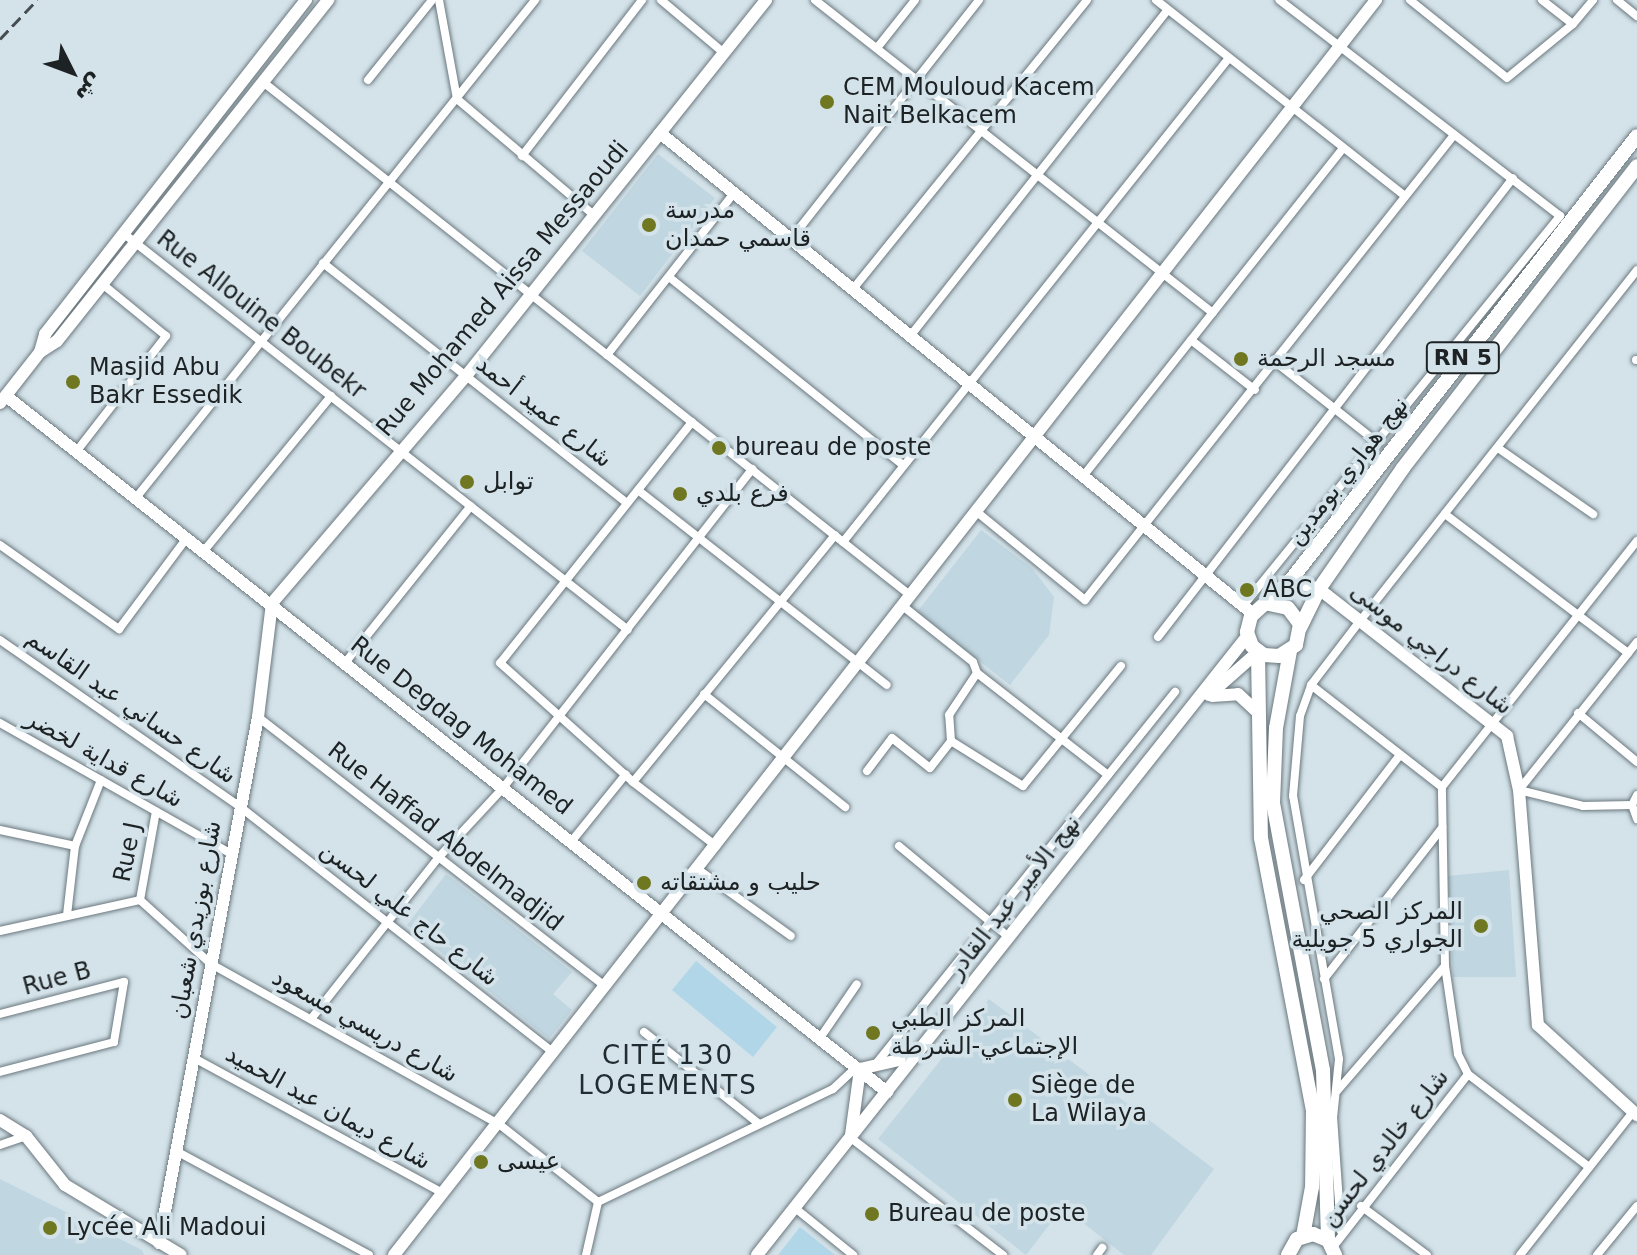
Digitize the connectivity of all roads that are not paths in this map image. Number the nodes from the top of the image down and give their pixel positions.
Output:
1 (306, 0) edge
2 (328, 0) edge
3 (432, 0) edge
4 (439, 0) edge
5 (535, 0) edge
6 (642, 0) edge
7 (661, 0) edge
8 (766, 0) edge
9 (815, 0) edge
10 (915, 0) edge
11 (979, 0) edge
12 (1087, 0) edge
13 (1156, 0) edge
14 (1280, 0) edge
15 (1376, 0) edge
16 (1410, 0) edge
17 (1542, 0) edge
18 (1593, 0) edge
19 (1617, 0) edge
20 (1168, 10) junction
21 (1637, 16) edge
22 (1573, 24) junction
23 (1340, 47) junction
24 (877, 48) junction
25 (724, 53) junction
26 (1229, 58) junction
27 (916, 79) junction
28 (368, 80) dead end
29 (263, 82) junction
30 (457, 99) junction
31 (1292, 108) junction
32 (980, 129) junction
33 (660, 133) junction
34 (1454, 135) junction
35 (1637, 136) edge
36 (1343, 148) junction
37 (522, 156) junction
38 (1637, 166) edge
39 (1038, 174) junction
40 (1513, 178) junction
41 (389, 183) junction
42 (734, 193) junction
43 (1405, 196) junction
44 (1585, 201) junction
45 (1601, 212) junction
46 (594, 215) junction
47 (1560, 216) junction
48 (1100, 223) junction
49 (123, 233) junction
50 (791, 239) junction
51 (135, 241) junction
52 (323, 263) junction
53 (1637, 270) edge
54 (1164, 272) junction
55 (669, 277) junction
56 (101, 283) junction
57 (853, 289) junction
58 (531, 294) junction
59 (1213, 313) junction
60 (911, 335) junction
61 (1191, 340) junction
62 (257, 343) junction
63 (40, 352) junction
64 (607, 355) junction
65 (1273, 360) junction
66 (466, 376) junction
67 (969, 382) junction
68 (1255, 390) junction
69 (331, 396) junction
70 (2, 397) edge
71 (1333, 407) junction
72 (692, 422) junction
73 (1036, 436) junction
74 (1378, 443) junction
75 (1498, 448) junction
76 (400, 449) junction
77 (76, 452) junction
78 (903, 465) junction
79 (752, 469) junction
80 (1084, 475) junction
81 (638, 490) junction
82 (135, 499) junction
83 (627, 503) junction
84 (471, 506) junction
85 (978, 513) junction
86 (1445, 514) junction
87 (1593, 514) dead end
88 (1144, 525) junction
89 (835, 535) junction
90 (699, 538) junction
91 (186, 539) junction
92 (1637, 541) edge
93 (843, 542) junction
94 (0, 545) edge
95 (203, 552) junction
96 (1204, 573) junction
97 (567, 579) junction
98 (1290, 581) junction
99 (1319, 589) junction
100 (780, 602) junction
101 (908, 602) junction
102 (272, 603) junction
103 (1269, 604) junction
104 (1248, 610) junction
105 (1578, 615) junction
106 (1360, 621) junction
107 (1300, 628) junction
108 (628, 630) junction
109 (1248, 635) junction
110 (1158, 637) dead end
111 (0, 640) edge
112 (1637, 642) edge
113 (1290, 651) junction
114 (1258, 652) junction
115 (1628, 653) junction
116 (345, 663) junction
117 (858, 664) junction
118 (1121, 666) dead end
119 (977, 673) junction
120 (887, 685) dead end
121 (1311, 685) junction
122 (1175, 692) dead end
123 (704, 694) junction
124 (1205, 698) junction
125 (1256, 711) junction
126 (1578, 713) junction
127 (560, 716) junction
128 (1186, 716) junction
129 (258, 717) junction
130 (0, 723) edge
131 (1493, 723) junction
132 (1061, 738) junction
133 (951, 741) junction
134 (1399, 756) junction
135 (784, 760) junction
136 (1637, 762) edge
137 (867, 771) dead end
138 (1108, 775) junction
139 (629, 778) junction
140 (101, 780) junction
141 (1442, 787) junction
142 (503, 788) junction
143 (1519, 790) junction
144 (1637, 795) edge
145 (1632, 805) junction
146 (239, 806) junction
147 (845, 807) dead end
148 (156, 811) junction
149 (1637, 819) edge
150 (1442, 827) junction
151 (2, 832) edge
152 (571, 842) junction
153 (75, 846) junction
154 (899, 846) dead end
155 (717, 847) junction
156 (230, 853) junction
157 (438, 858) junction
158 (699, 870) junction
159 (1304, 880) junction
160 (140, 900) junction
161 (67, 915) junction
162 (664, 915) junction
163 (990, 922) junction
164 (389, 924) junction
165 (0, 931) edge
166 (791, 936) dead end
167 (1010, 938) junction
168 (211, 964) junction
169 (1445, 966) junction
170 (1324, 979) junction
171 (857, 984) dead end
172 (607, 988) junction
173 (0, 1014) edge
174 (311, 1019) junction
175 (644, 1032) dead end
176 (820, 1038) junction
177 (555, 1053) junction
178 (916, 1056) junction
179 (194, 1058) junction
180 (863, 1068) junction
181 (0, 1072) edge
182 (1468, 1074) junction
183 (1337, 1091) junction
184 (887, 1092) junction
185 (1635, 1113) edge
186 (0, 1120) edge
187 (758, 1123) junction
188 (499, 1124) junction
189 (26, 1136) junction
190 (851, 1138) junction
191 (0, 1145) edge
192 (176, 1151) junction
193 (1589, 1167) junction
194 (443, 1193) junction
195 (598, 1202) junction
196 (1361, 1206) junction
197 (1637, 1206) edge
198 (795, 1208) junction
199 (1341, 1231) junction
200 (1303, 1236) junction
201 (159, 1243) junction
202 (1332, 1247) edge
203 (181, 1255) edge
204 (369, 1255) edge
205 (394, 1255) edge
206 (586, 1255) edge
207 (757, 1255) edge
208 (853, 1255) edge
209 (1003, 1255) edge
210 (1288, 1255) edge
211 (1427, 1255) edge
212 (1520, 1255) edge
213 (1597, 1255) edge

1 - 49 street
2 - 29 street
3 - 28 street
4 - 30 street
5 - 30 street
6 - 37 street
7 - 25 street
8 - 25 street, Rue Mohamed Aissa Messaoudi
9 - 24 street
10 - 24 street
11 - 27 street
12 - 32 street
13 - 20 street
14 - 23 street
15 - 23 street
16 - 22 street
17 - 22 street
18 - 22 street
19 - 21 street
20 - 26 street
20 - 39 street
23 - 31 street
23 - 34 street
24 - 27 street
25 - 33 street, Rue Mohamed Aissa Messaoudi
26 - 31 street
26 - 48 street
27 - 32 street
27 - 50 street
29 - 41 street
29 - 51 street
30 - 37 street
30 - 41 street
31 - 36 street
31 - 54 street
32 - 39 street
32 - 57 street
33 - 42 street
33 - 46 street, Rue Mohamed Aissa Messaoudi
34 - 40 street
34 - 43 street
35 - 44 main road, نهج هواري بومدين / RN 5
36 - 43 street
36 - 59 street
37 - 46 street
38 - 45 main road, نهج هواري بومدين / RN 5
39 - 48 street
39 - 60 street
40 - 47 street
40 - 71 street
41 - 52 street
41 - 58 street
42 - 50 street
42 - 55 street
43 - 65 street
44 - 45 street
44 - 47 street
44 - 98 main road, نهج هواري بومدين / RN 5
45 - 99 main road, نهج هواري بومدين / RN 5
46 - 58 street, Rue Mohamed Aissa Messaoudi
47 - 74 street
48 - 54 street
48 - 67 street
49 - 51 street, Rue Allouine Boubekr
49 - 63 street
50 - 57 street
51 - 56 street
51 - 62 street, Rue Allouine Boubekr
52 - 62 street
52 - 66 street, شارع عميد أحمد
53 - 75 street
54 - 59 street
54 - 73 street
55 - 64 street
55 - 78 street
56 - 63 street
56 - 77 street
57 - 60 street
58 - 64 street
58 - 66 street, Rue Mohamed Aissa Messaoudi
59 - 61 street
60 - 67 street
61 - 68 street
61 - 80 street
62 - 69 street, Rue Allouine Boubekr
62 - 82 street
63 - 70 street
64 - 72 street
65 - 68 street
65 - 71 street
66 - 76 street, Rue Mohamed Aissa Messaoudi
66 - 83 street, شارع عميد أحمد
67 - 73 street
67 - 78 street
68 - 88 street
69 - 76 street, Rue Allouine Boubekr
69 - 95 street
70 - 77 street, Rue Degdag Mohamed
71 - 74 street
71 - 96 street
72 - 79 street
72 - 81 street
73 - 80 street
73 - 85 street
74 - 104 street
75 - 86 street
75 - 87 street
76 - 84 street, Rue Allouine Boubekr
76 - 102 street, Rue Mohamed Aissa Messaoudi
77 - 82 street, Rue Degdag Mohamed
78 - 93 street
79 - 89 street
79 - 90 street
80 - 88 street
81 - 83 street
81 - 90 street
82 - 91 street, Rue Degdag Mohamed
83 - 97 street
84 - 97 street, Rue Allouine Boubekr
84 - 116 street
85 - 88 street
85 - 101 street
86 - 105 street
86 - 106 street
88 - 96 street
89 - 93 street
89 - 100 street
90 - 100 street
90 - 108 street
91 - 94 street
91 - 95 street, Rue Degdag Mohamed
92 - 105 street
93 - 101 street
95 - 102 street, Rue Degdag Mohamed
96 - 104 street
96 - 110 street
97 - 108 street, Rue Allouine Boubekr
97 - 127 street
98 - 99 street, شارع دراجي موسى
98 - 103 main road, نهج هواري بومدين / RN 5
99 - 106 street, شارع دراجي موسى
99 - 107 main road, نهج هواري بومدين / RN 5
100 - 117 street
100 - 123 street
101 - 117 street
101 - 119 street
102 - 116 street, Rue Degdag Mohamed
102 - 129 street, شارع بوزيدي شعبان
103 - 104 main road
103 - 107 main road
104 - 109 main road
105 - 115 street
105 - 131 street
106 - 121 street
106 - 131 street, شارع دراجي موسى
107 - 113 main road
108 - 127 street
109 - 114 main road
109 - 128 street, نهج الأمير عبد القادر
111 - 146 street, شارع حساني عبد القاسم
112 - 115 street
113 - 114 main road
113 - 202 main road
114 - 124 street, نهج الأمير عبد القادر
114 - 125 main road
115 - 126 street
116 - 142 street, Rue Degdag Mohamed
117 - 120 street
117 - 135 street
118 - 132 street
119 - 132 street
119 - 133 street
121 - 134 street
121 - 159 street
122 - 138 street
123 - 135 street
123 - 139 street
124 - 125 street
124 - 128 street, نهج الأمير عبد القادر
125 - 200 main road
126 - 136 street
126 - 143 street
127 - 139 street
127 - 142 street
128 - 167 street, نهج الأمير عبد القادر
129 - 146 street, شارع بوزيدي شعبان
129 - 157 street, Rue Haffad Abdelmadjid
130 - 140 street, شارع قداية لخضر
131 - 141 street
131 - 143 street, شارع دراجي موسى
132 - 133 street
132 - 138 street
133 - 137 street
134 - 141 street
134 - 159 street
135 - 147 street
135 - 155 street
138 - 163 street
139 - 152 street
139 - 155 street
140 - 148 street, شارع قداية لخضر
140 - 153 street
141 - 150 street
142 - 152 street, Rue Degdag Mohamed
142 - 157 street
143 - 145 street
143 - 185 street, شارع دراجي موسى
144 - 145 street
145 - 149 street
146 - 156 street, شارع بوزيدي شعبان
146 - 164 street, شارع حاج علي لحسن
148 - 156 street, شارع قداية لخضر
148 - 160 street, Rue J
150 - 169 street
150 - 170 street
151 - 153 street
152 - 162 street, Rue Degdag Mohamed
153 - 161 street
154 - 163 street
155 - 158 street
156 - 168 street, شارع بوزيدي شعبان
157 - 164 street
157 - 172 street, Rue Haffad Abdelmadjid
158 - 162 street
158 - 166 street
159 - 170 street
160 - 161 street
160 - 168 street, شارع دريسي مسعود
161 - 165 street
162 - 172 street
162 - 176 street, Rue Degdag Mohamed
163 - 167 street
163 - 180 street
164 - 174 street
164 - 177 street, شارع حاج علي لحسن
167 - 178 street, نهج الأمير عبد القادر
168 - 174 street, شارع دريسي مسعود
168 - 179 street, شارع بوزيدي شعبان
169 - 182 street
169 - 183 street
170 - 183 street
171 - 176 street
172 - 177 street
173 - 181 street, Rue B
174 - 188 street, شارع دريسي مسعود
175 - 187 street
176 - 180 street, Rue Degdag Mohamed
177 - 188 street
178 - 180 street
178 - 184 street, نهج الأمير عبد القادر
179 - 192 street, شارع بوزيدي شعبان
179 - 194 street, شارع ديمان عبد الحميد
180 - 184 street, Rue Degdag Mohamed
180 - 187 street
180 - 190 street
182 - 193 street
182 - 196 street, شارع خالدي لحسن
183 - 199 street
184 - 190 street, نهج الأمير عبد القادر
185 - 193 street
186 - 189 street
187 - 195 street
188 - 194 street
188 - 195 street, شارع دريسي مسعود
189 - 191 street
189 - 201 street
190 - 198 street, نهج الأمير عبد القادر
190 - 209 street
192 - 201 street, شارع بوزيدي شعبان
192 - 204 street
193 - 212 street
194 - 205 street
195 - 206 street
196 - 199 street, شارع خالدي لحسن
196 - 211 street
197 - 213 street
198 - 207 street, نهج الأمير عبد القادر
198 - 208 street
199 - 202 street, شارع خالدي لحسن
200 - 202 main road
200 - 210 main road
201 - 203 street

